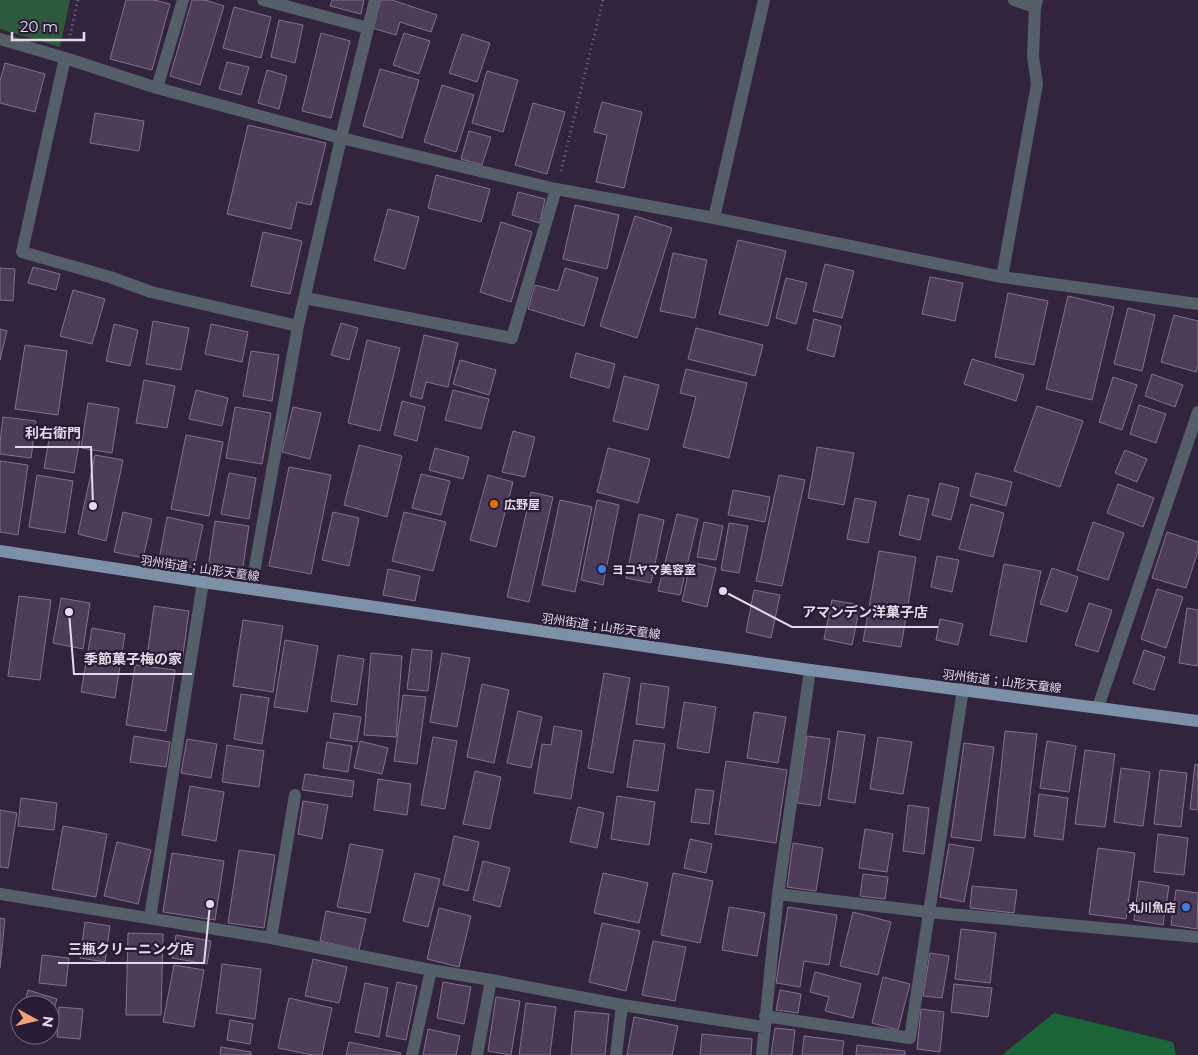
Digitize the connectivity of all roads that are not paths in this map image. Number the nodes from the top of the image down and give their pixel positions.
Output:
1 (183, 0) edge
2 (263, 0) edge
3 (376, 0) edge
4 (764, 0) edge
5 (1014, 0) edge
6 (1036, 3) edge
7 (368, 28) junction
8 (0, 39) edge
9 (65, 58) junction
10 (157, 88) junction
11 (341, 138) junction
12 (556, 189) junction
13 (714, 218) junction
14 (1002, 277) junction
15 (305, 298) junction
16 (1198, 304) edge
17 (298, 326) junction
18 (1198, 412) edge
19 (0, 551) edge
20 (203, 582) junction
21 (251, 589) junction
22 (810, 670) junction
23 (963, 690) junction
24 (1098, 707) junction
25 (1198, 721) edge
26 (295, 795) dead end
27 (0, 894) edge
28 (778, 894) junction
29 (928, 912) junction
30 (150, 918) junction
31 (1198, 937) edge
32 (271, 938) junction
33 (430, 970) junction
34 (491, 980) junction
35 (622, 1005) junction
36 (765, 1021) junction
37 (412, 1055) edge
38 (477, 1055) edge
39 (616, 1055) edge
40 (762, 1055) edge

1 - 10 lane
2 - 7 lane
3 - 7 lane
4 - 13 lane
5 - 6 lane
6 - 14 lane
7 - 11 lane
8 - 9 lane
9 - 10 lane
9 - 17 lane
10 - 11 lane
11 - 12 lane
11 - 15 lane
12 - 13 lane
12 - 15 lane
13 - 14 lane
14 - 16 lane
15 - 17 lane
17 - 21 lane
18 - 24 lane
19 - 20 main road, 羽州街道；山形天童線
20 - 21 main road, 羽州街道；山形天童線
20 - 30 lane
21 - 22 main road, 羽州街道；山形天童線
22 - 23 main road, 羽州街道；山形天童線
22 - 28 lane
23 - 24 main road, 羽州街道；山形天童線
23 - 29 lane
24 - 25 main road, 羽州街道；山形天童線
26 - 32 lane
27 - 30 lane
28 - 29 lane
28 - 36 lane
29 - 31 lane
29 - 36 lane
30 - 32 lane
32 - 33 lane
33 - 34 lane
33 - 37 lane
34 - 35 lane
34 - 38 lane
35 - 36 lane
35 - 39 lane
36 - 40 lane

